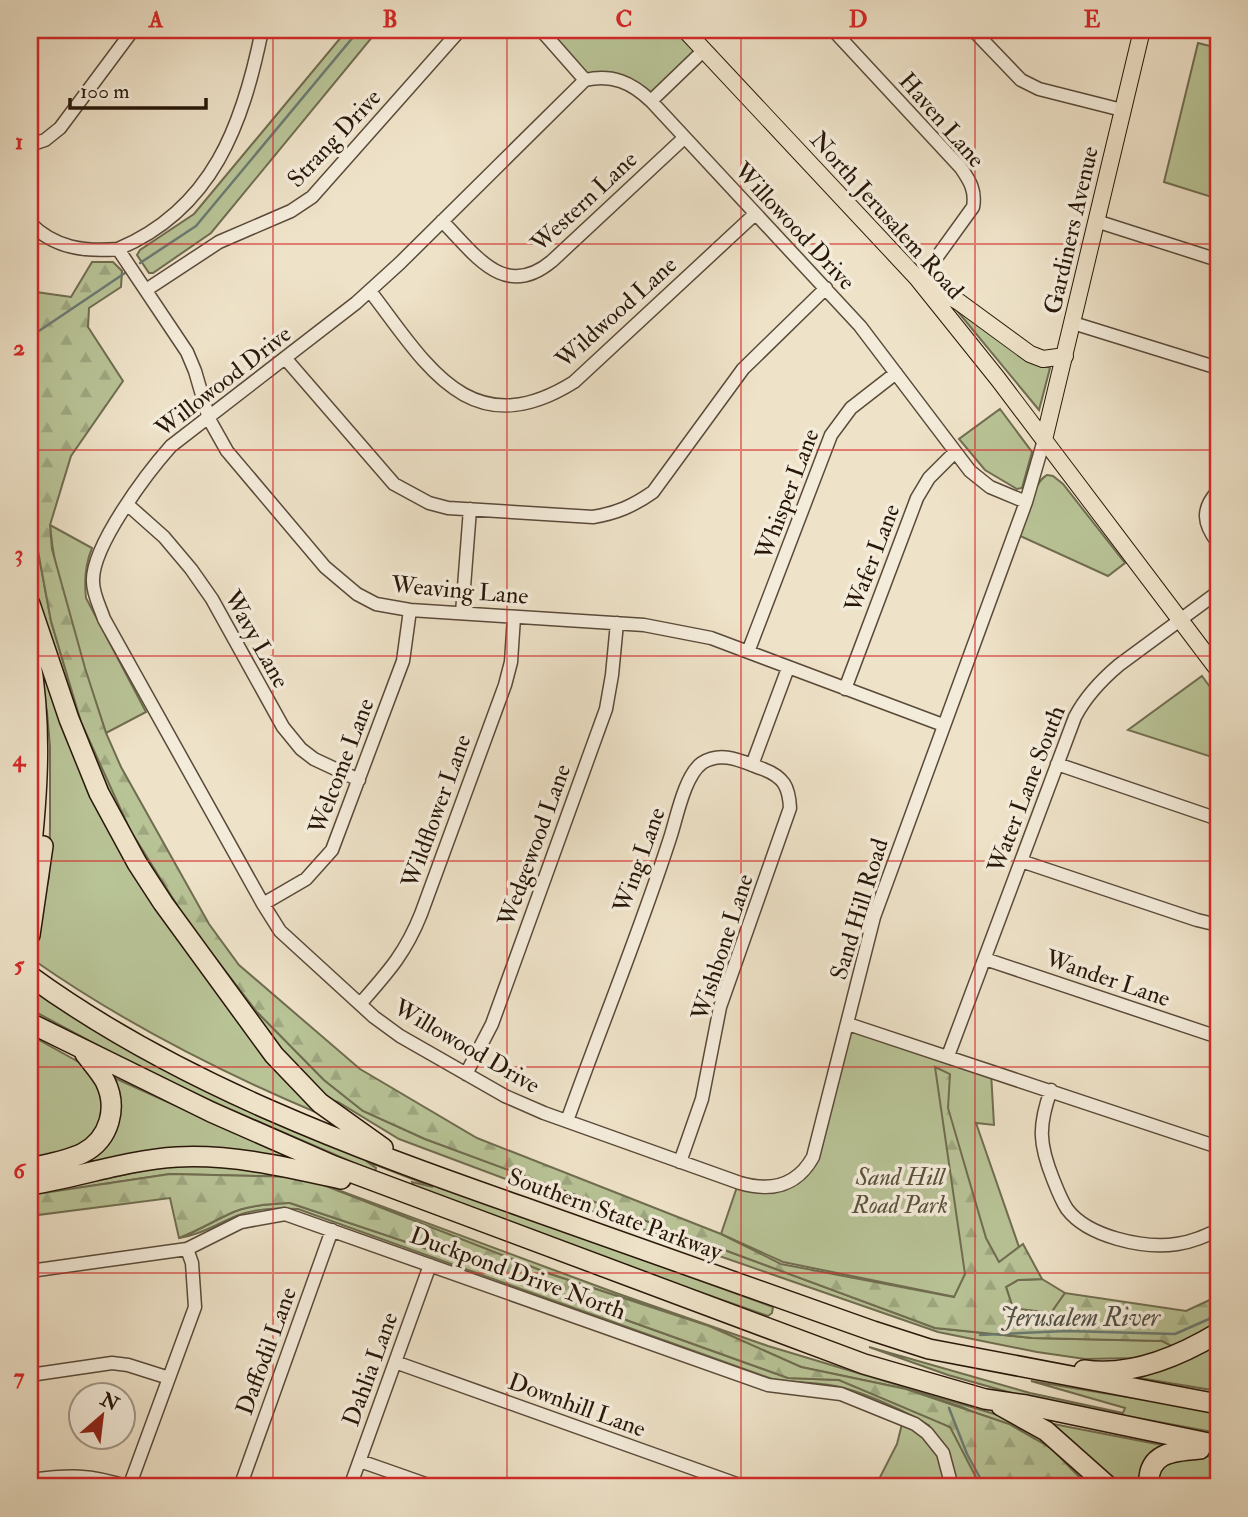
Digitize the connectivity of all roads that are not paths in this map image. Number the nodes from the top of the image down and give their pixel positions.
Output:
1 (132, 30) edge
2 (262, 30) edge
3 (460, 30) edge
4 (541, 30) edge
5 (685, 30) edge
6 (833, 30) edge
7 (973, 30) edge
8 (1142, 30) edge
9 (704, 50) junction
10 (585, 80) junction
11 (651, 101) junction
12 (1122, 110) junction
13 (684, 138) junction
14 (30, 145) edge
15 (754, 214) junction
16 (442, 221) junction
17 (1096, 221) junction
18 (30, 223) edge
19 (118, 249) junction
20 (1218, 260) edge
21 (917, 278) junction
22 (826, 288) junction
23 (146, 290) junction
24 (370, 291) junction
25 (1073, 323) junction
26 (1065, 356) junction
27 (285, 358) junction
28 (1218, 368) edge
29 (896, 373) junction
30 (209, 419) junction
31 (1044, 440) junction
32 (955, 452) junction
33 (1218, 491) edge
34 (1026, 502) junction
35 (128, 505) junction
36 (470, 509) junction
37 (1218, 543) edge
38 (1217, 596) edge
39 (30, 604) edge
40 (410, 610) junction
41 (462, 613) junction
42 (514, 617) junction
43 (1180, 620) junction
44 (617, 623) junction
45 (748, 652) junction
46 (30, 656) edge
47 (788, 668) junction
48 (1218, 670) edge
49 (845, 689) junction
50 (943, 725) junction
51 (1057, 764) junction
52 (752, 765) junction
53 (39, 773) junction
54 (359, 780) junction
55 (1218, 819) edge
56 (32, 824) edge
57 (1021, 861) junction
58 (30, 862) edge
59 (263, 904) junction
60 (1218, 925) edge
61 (30, 934) edge
62 (985, 958) junction
63 (30, 976) edge
64 (360, 1004) junction
65 (30, 1023) edge
66 (848, 1024) junction
67 (1218, 1037) edge
68 (83, 1050) junction
69 (948, 1056) junction
70 (466, 1074) junction
71 (1051, 1090) junction
72 (566, 1121) junction
73 (1218, 1147) edge
74 (680, 1162) junction
75 (30, 1168) edge
76 (412, 1168) junction
77 (35, 1185) edge
78 (393, 1190) junction
79 (332, 1230) junction
80 (1218, 1230) edge
81 (187, 1249) junction
82 (430, 1265) junction
83 (30, 1271) edge
84 (1218, 1333) edge
85 (929, 1349) junction
86 (395, 1363) junction
87 (30, 1375) edge
88 (169, 1378) junction
89 (991, 1400) junction
90 (1218, 1404) edge
91 (1218, 1445) edge
92 (1218, 1450) edge
93 (360, 1461) junction
94 (30, 1480) edge
95 (128, 1487) edge
96 (240, 1487) edge
97 (350, 1487) edge
98 (434, 1487) edge
99 (745, 1487) edge
100 (952, 1487) edge
101 (1109, 1487) edge
102 (1149, 1487) edge

1 - 14 street
2 - 19 street
3 - 23 street, Strang Drive
4 - 10 street
5 - 9 main road, North Jerusalem Road
6 - 21 street, Haven Lane
7 - 12 street
8 - 12 main road, Gardiners Avenue
9 - 11 street
9 - 21 main road, North Jerusalem Road
10 - 11 street, Willowood Drive
10 - 16 street, Willowood Drive
11 - 13 street, Willowood Drive
12 - 17 main road, Gardiners Avenue
13 - 15 street, Willowood Drive
13 - 16 street, Western Lane
15 - 22 street, Willowood Drive
15 - 24 street, Wildwood Lane
16 - 24 street, Willowood Drive
17 - 20 street
17 - 25 main road, Gardiners Avenue
18 - 19 street
19 - 23 street, Weaving Lane
21 - 26 main road
21 - 31 main road, North Jerusalem Road
22 - 29 street, Willowood Drive
22 - 36 street
23 - 30 street, Weaving Lane
24 - 27 street, Willowood Drive
25 - 26 main road, Gardiners Avenue
25 - 28 street
26 - 31 main road, Gardiners Avenue
27 - 30 street, Willowood Drive
27 - 36 street
29 - 32 street, Willowood Drive
29 - 45 street, Whisper Lane
30 - 35 street, Willowood Drive
30 - 40 street, Weaving Lane
31 - 34 street, Sand Hill Road
31 - 43 main road, North Jerusalem Road
32 - 34 street, Willowood Drive
32 - 49 street, Wafer Lane
33 - 37 street
34 - 50 street, Sand Hill Road
35 - 54 street, Wavy Lane
35 - 59 street, Willowood Drive
36 - 41 street
38 - 43 street, Water Lane South
39 - 76 highway
40 - 41 street, Weaving Lane
40 - 54 street, Welcome Lane
41 - 42 street, Weaving Lane
42 - 44 street, Weaving Lane
42 - 64 street, Wildflower Lane
43 - 48 main road, North Jerusalem Road
43 - 51 street, Water Lane South
44 - 45 street, Weaving Lane
44 - 70 street, Wedgewood Lane
45 - 47 street, Weaving Lane
46 - 53 highway
47 - 49 street, Weaving Lane
47 - 52 street
49 - 50 street, Weaving Lane
50 - 66 street, Sand Hill Road
51 - 55 street
51 - 57 street, Water Lane South
52 - 72 street, Wing Lane
52 - 74 street, Wishbone Lane
53 - 56 highway
53 - 61 highway
54 - 59 street, Welcome Lane
56 - 58 highway
57 - 60 street
57 - 62 street, Water Lane South
59 - 64 street, Willowood Drive
62 - 67 street, Wander Lane
62 - 69 street, Water Lane South
63 - 76 highway, Southern State Parkway
64 - 70 street, Willowood Drive
65 - 68 highway
66 - 69 street
66 - 74 street, Willowood Drive
68 - 75 highway
68 - 78 highway
69 - 71 street
70 - 72 street, Willowood Drive
71 - 73 street
71 - 80 street
72 - 74 street, Willowood Drive
76 - 85 highway, Southern State Parkway
77 - 78 highway
78 - 89 highway
79 - 81 street, Duckpond Drive North
79 - 82 street, Duckpond Drive North
79 - 96 street, Daffodil Lane
81 - 83 street, Duckpond Drive North
81 - 88 street
82 - 86 street, Dahlia Lane
82 - 100 street, Duckpond Drive North
84 - 85 highway
85 - 90 highway, Southern State Parkway
86 - 93 street, Dahlia Lane
86 - 99 street, Downhill Lane
87 - 88 street
88 - 95 street
89 - 91 highway
89 - 101 highway
92 - 102 highway
93 - 97 street, Dahlia Lane
93 - 98 street
94 - 95 street

